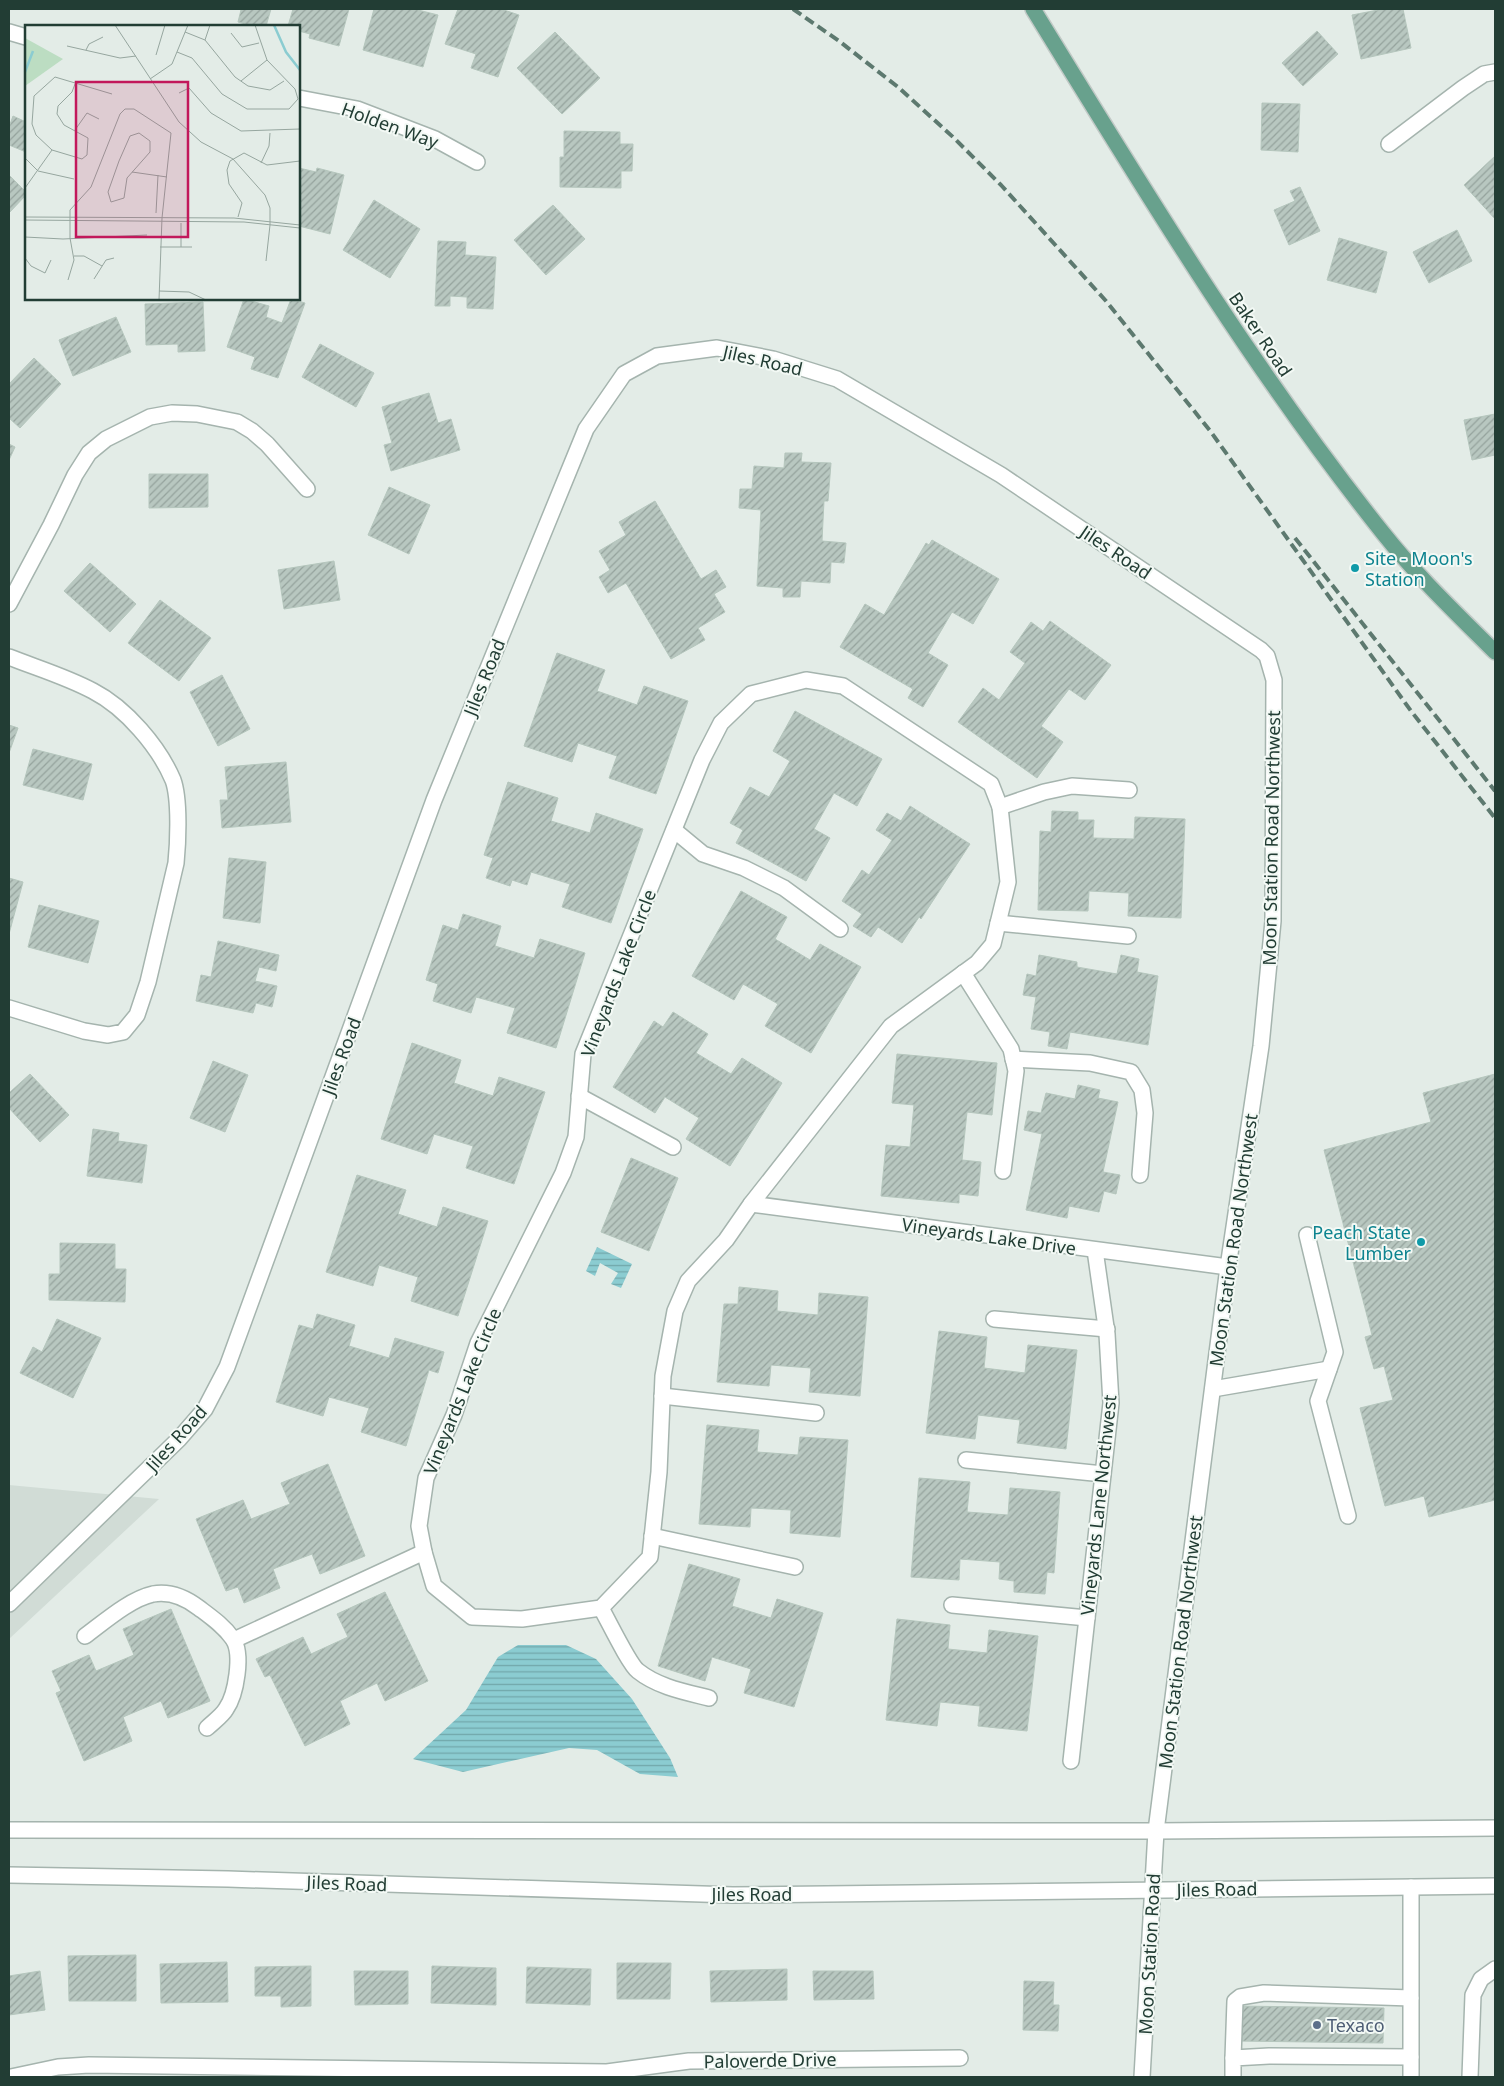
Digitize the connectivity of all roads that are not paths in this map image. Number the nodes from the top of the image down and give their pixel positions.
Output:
1 (1033, 9) edge
2 (9, 32) edge
3 (25, 37) edge
4 (1495, 72) edge
5 (300, 98) edge
6 (1389, 144) dead end
7 (477, 162) dead end
8 (307, 490) dead end
9 (9, 604) edge
10 (1261, 650) joint
11 (1495, 652) edge
12 (9, 657) edge
13 (1129, 790) dead end
14 (1000, 807) junction
15 (674, 830) junction
16 (998, 923) junction
17 (840, 929) dead end
18 (1128, 936) dead end
19 (964, 973) junction
20 (9, 1008) edge
21 (1013, 1059) junction
22 (579, 1096) junction
23 (673, 1147) dead end
24 (1003, 1171) dead end
25 (1140, 1175) dead end
26 (751, 1204) junction
27 (1307, 1235) dead end
28 (1095, 1250) junction
29 (1228, 1267) junction
30 (994, 1319) dead end
31 (1107, 1329) junction
32 (1329, 1369) junction
33 (1213, 1389) junction
34 (662, 1396) junction
35 (816, 1413) dead end
36 (966, 1460) dead end
37 (1103, 1474) junction
38 (1348, 1516) dead end
39 (652, 1536) junction
40 (424, 1552) junction
41 (795, 1567) dead end
42 (9, 1604) edge
43 (952, 1605) dead end
44 (601, 1608) junction
45 (1087, 1618) junction
46 (85, 1636) dead end
47 (234, 1640) junction
48 (709, 1698) dead end
49 (207, 1728) dead end
50 (1072, 1761) dead end
51 (1495, 1828) edge
52 (9, 1830) edge
53 (1156, 1831) junction
54 (9, 1875) edge
55 (1495, 1886) edge
56 (1411, 1887) junction
57 (1153, 1890) junction
58 (1495, 1969) edge
59 (1411, 1998) junction
60 (1412, 2057) junction
61 (960, 2058) dead end
62 (1233, 2058) junction
63 (11, 2077) edge
64 (1142, 2077) edge
65 (1233, 2077) edge
66 (1412, 2077) edge
67 (1470, 2077) edge

1 - 11 main road, Baker Road
2 - 3 street
4 - 6 street
5 - 7 street, Holden Way
8 - 9 street
10 - 29 street, Moon Station Road Northwest
10 - 42 street, Jiles Road
12 - 20 street
13 - 14 street
14 - 15 street, Vineyards Lake Circle
14 - 16 street, Vineyards Lake Circle
15 - 17 street
15 - 22 street, Vineyards Lake Circle
16 - 18 street
16 - 19 street, Vineyards Lake Circle
19 - 21 street
19 - 26 street, Vineyards Lake Circle
21 - 24 street
21 - 25 street
22 - 23 street
22 - 40 street, Vineyards Lake Circle
26 - 28 street, Vineyards Lake Drive
26 - 34 street, Vineyards Lake Circle
27 - 32 street
28 - 29 street, Vineyards Lake Drive
28 - 31 street, Vineyards Lane Northwest
29 - 33 street, Moon Station Road Northwest
30 - 31 street
31 - 37 street, Vineyards Lane Northwest
32 - 33 street
32 - 38 street
33 - 53 street, Moon Station Road Northwest
34 - 35 street
34 - 39 street, Vineyards Lake Circle
36 - 37 street
37 - 45 street, Vineyards Lane Northwest
39 - 41 street
39 - 44 street, Vineyards Lake Circle
40 - 44 street, Vineyards Lake Circle
40 - 47 street
43 - 45 street
44 - 48 street
45 - 50 street, Vineyards Lane Northwest
46 - 47 street
47 - 49 street
51 - 53 street
52 - 53 street
53 - 57 street, Moon Station Road
54 - 57 street, Jiles Road
55 - 56 street, Jiles Road
56 - 57 street, Jiles Road
56 - 59 street
57 - 64 street, Moon Station Road
58 - 67 street
59 - 60 street
59 - 62 street
60 - 62 street
60 - 66 street
61 - 63 street, Paloverde Drive
62 - 65 street

